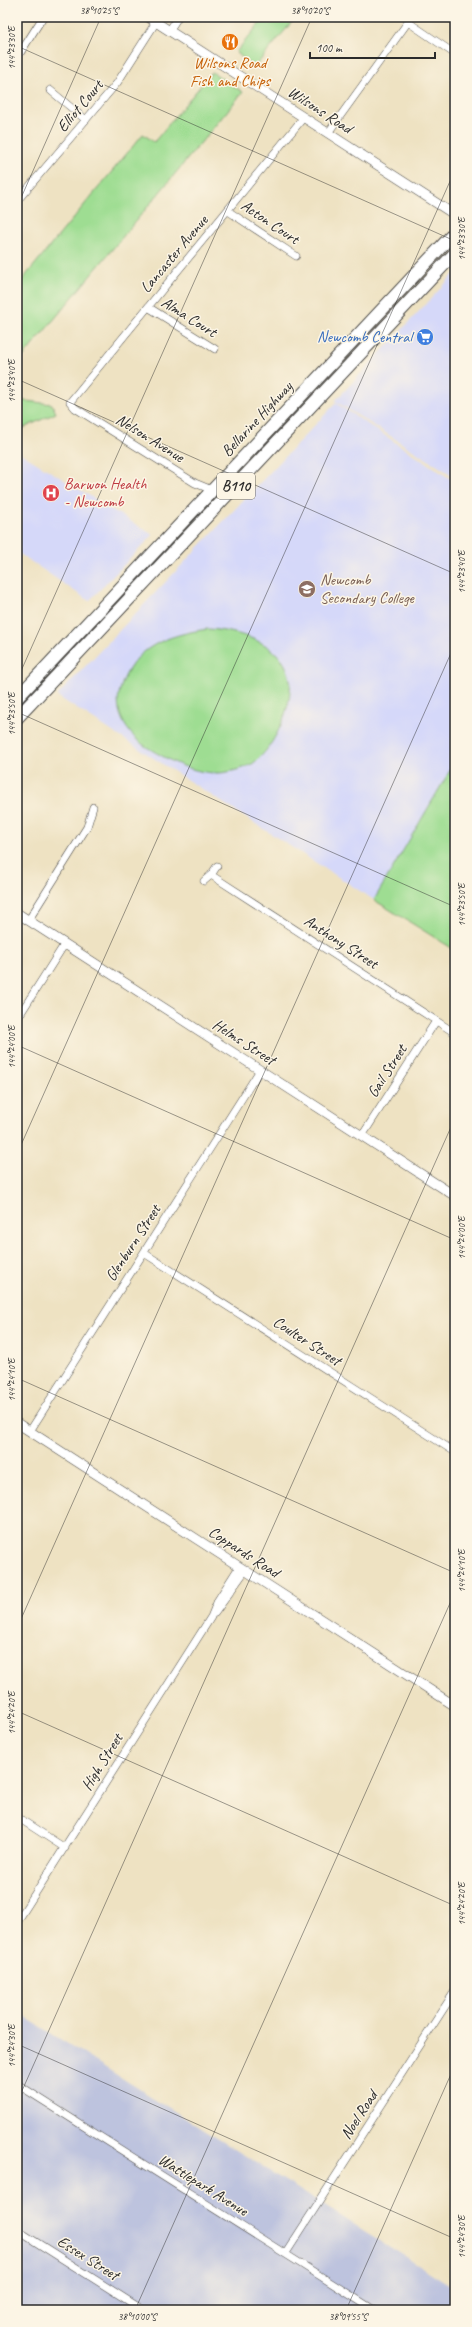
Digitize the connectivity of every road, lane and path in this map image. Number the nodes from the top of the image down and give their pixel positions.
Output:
1 (43, 17) edge
2 (148, 17) edge
3 (178, 17) edge
4 (156, 22) junction
5 (169, 31) junction
6 (455, 54) edge
7 (17, 58) edge
8 (50, 90) dead end
9 (304, 117) junction
10 (86, 120) junction
11 (328, 133) junction
12 (17, 201) edge
13 (228, 211) junction
14 (455, 215) edge
15 (455, 232) edge
16 (455, 253) edge
17 (296, 256) dead end
18 (148, 307) junction
19 (215, 349) dead end
20 (74, 408) joint
21 (212, 490) junction
22 (17, 698) edge
23 (17, 718) edge
24 (93, 807) dead end
25 (217, 866) dead end
26 (211, 875) junction
27 (204, 881) dead end
28 (17, 913) edge
29 (28, 920) junction
30 (64, 945) junction
31 (17, 1019) edge
32 (436, 1021) junction
33 (455, 1033) edge
34 (260, 1070) junction
35 (362, 1136) junction
36 (455, 1196) edge
37 (144, 1253) junction
38 (17, 1423) edge
39 (30, 1431) junction
40 (455, 1452) edge
41 (242, 1569) junction
42 (455, 1706) edge
43 (17, 1817) edge
44 (65, 1848) junction
45 (17, 1922) edge
46 (455, 1991) edge
47 (17, 2084) edge
48 (17, 2230) edge
49 (286, 2253) junction
50 (143, 2310) edge
51 (374, 2310) edge

1 - 7 street
2 - 4 street, Wilsons Road
3 - 5 street
4 - 5 street, Wilsons Road
4 - 10 street, Elliot Court
5 - 9 street, Wilsons Road
6 - 11 street
8 - 10 street
9 - 11 street, Wilsons Road
9 - 13 street, Lancaster Avenue
10 - 12 street, Elliot Court
11 - 14 street, Wilsons Road
13 - 17 street, Acton Court
13 - 18 street, Lancaster Avenue
15 - 21 highway, Bellarine Highway / B110
16 - 23 highway, Bellarine Highway / B110
18 - 19 street, Alma Court
18 - 20 street, Lancaster Avenue
20 - 21 street, Nelson Avenue
21 - 22 highway, Bellarine Highway / B110
24 - 29 street
25 - 26 street
26 - 27 street
26 - 32 street, Anthony Street
28 - 29 street, Helms Street
29 - 30 street, Helms Street
30 - 31 street
30 - 34 street, Helms Street
32 - 33 street, Anthony Street
32 - 35 street, Gail Street
34 - 35 street, Helms Street
34 - 37 street, Glenburn Street
35 - 36 street, Helms Street
37 - 39 street, Glenburn Street
37 - 40 street, Coulter Street
38 - 39 street, Coppards Road
39 - 41 street, Coppards Road
41 - 42 street, Coppards Road
41 - 44 street, High Street
43 - 44 street
44 - 45 street, High Street
46 - 49 street, Noel Road
47 - 49 street, Wattlepark Avenue
48 - 50 street, Essex Street
49 - 51 street, Wattlepark Avenue

